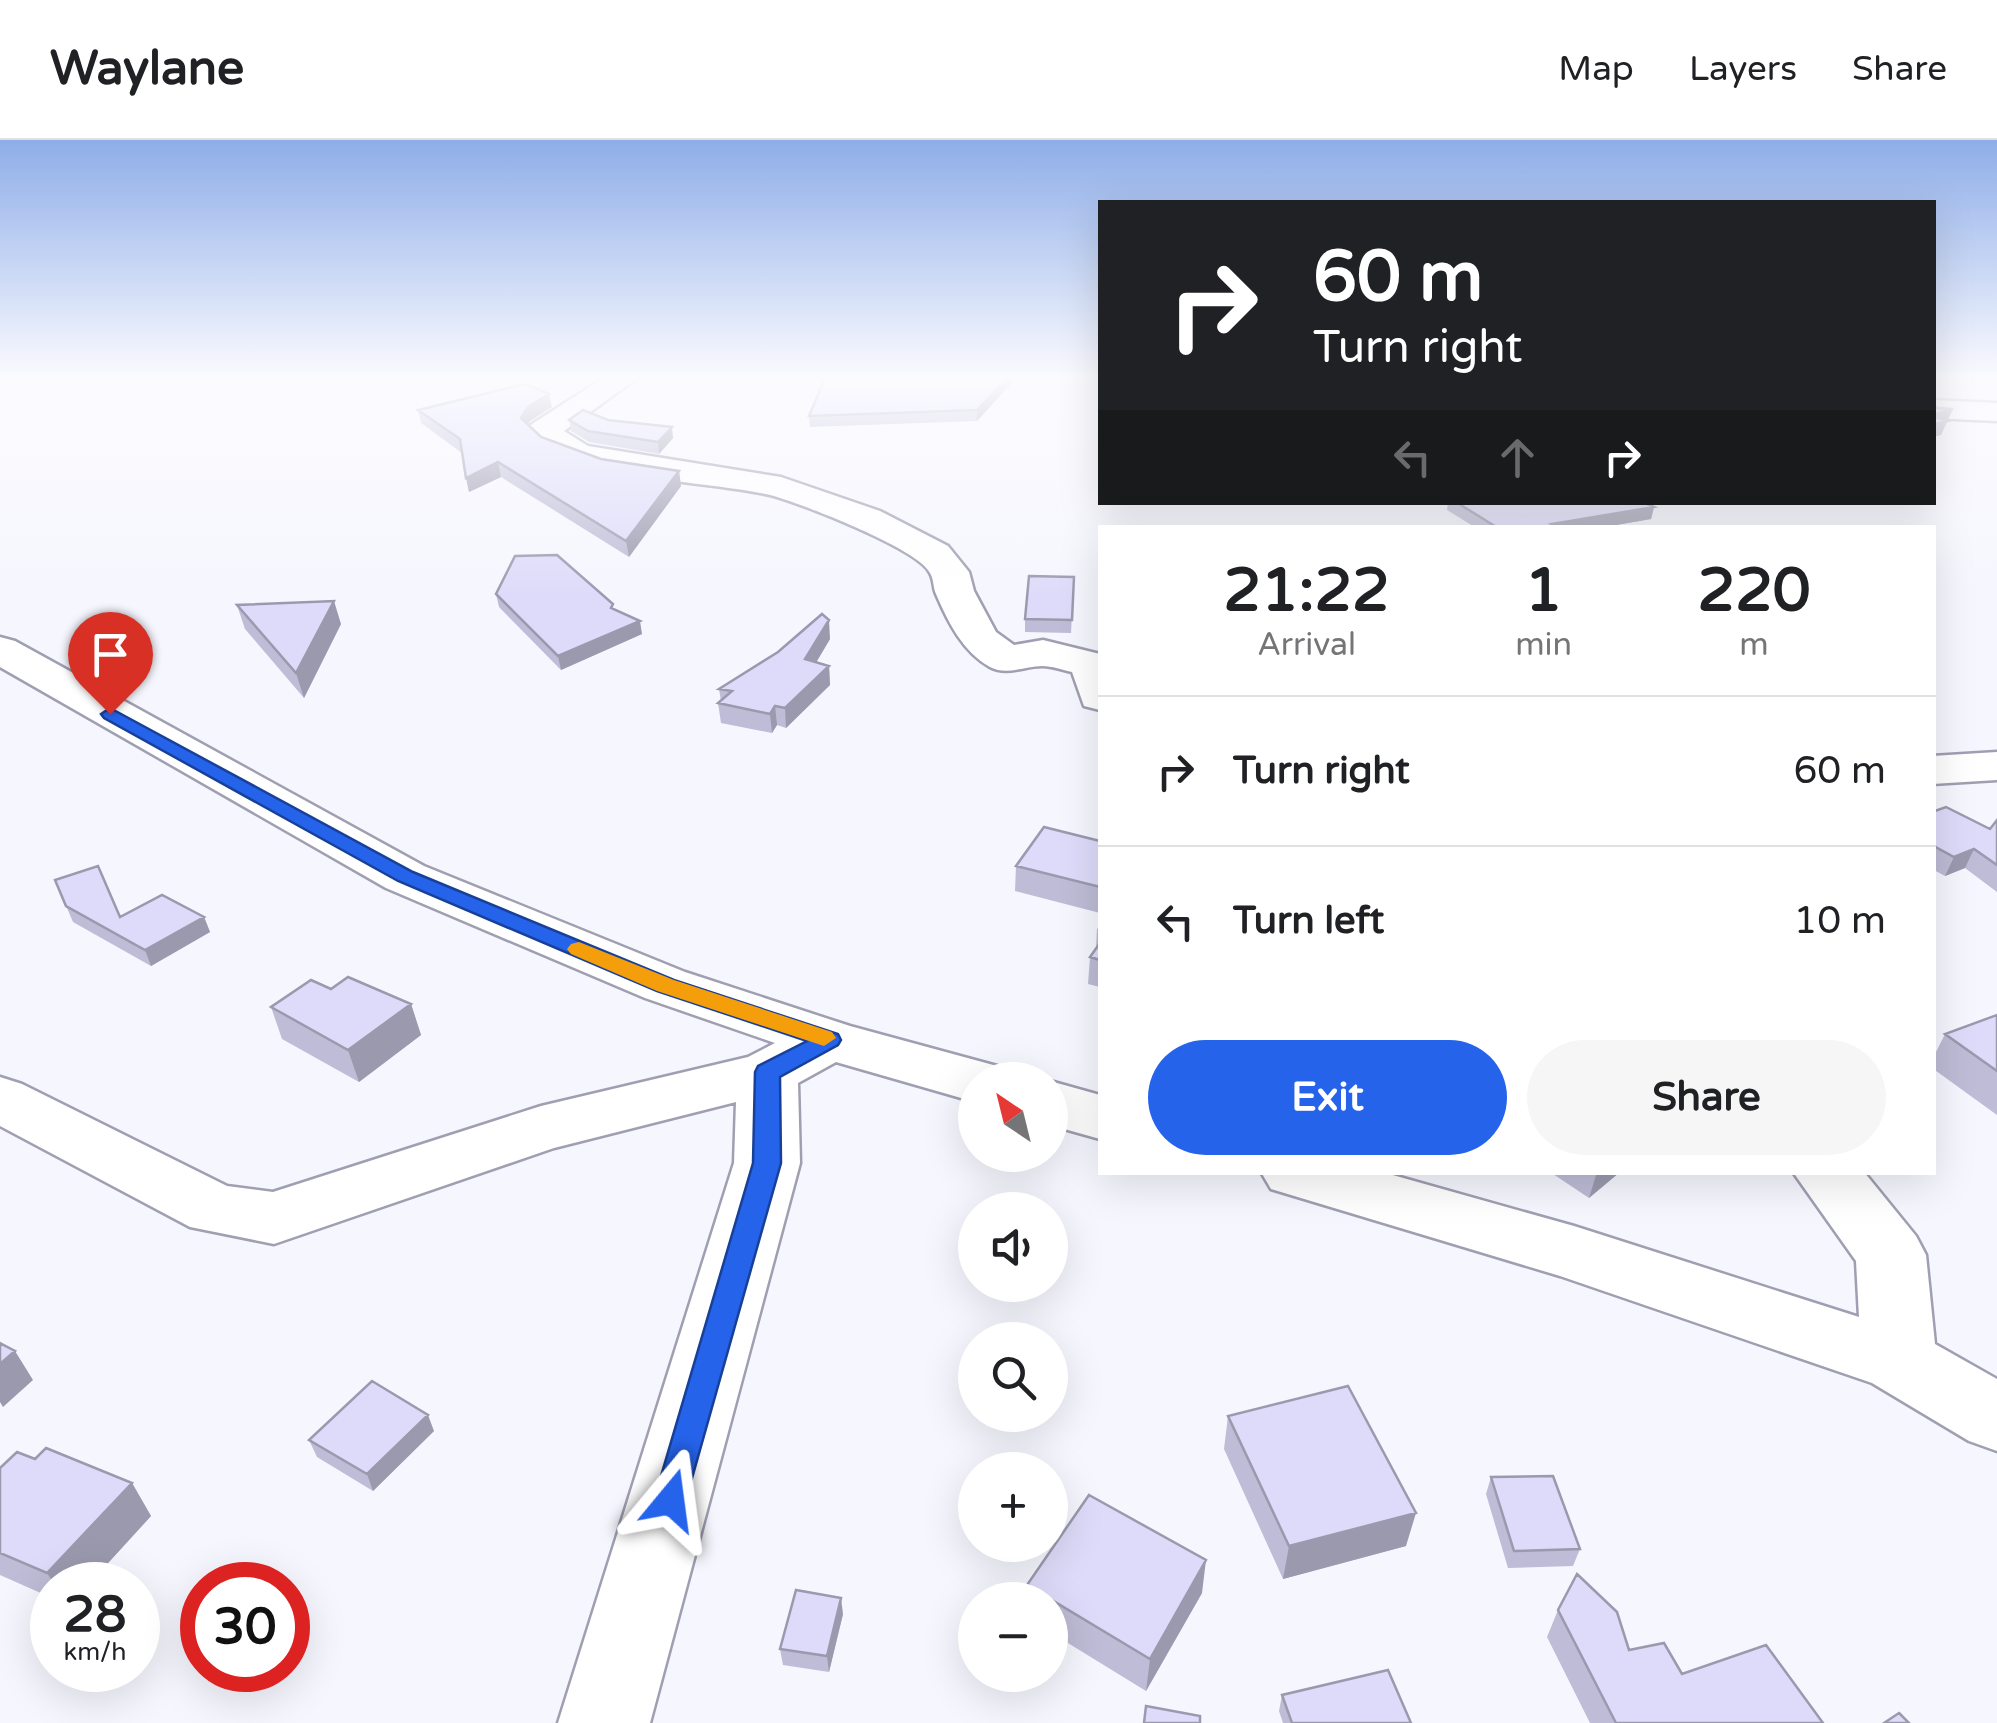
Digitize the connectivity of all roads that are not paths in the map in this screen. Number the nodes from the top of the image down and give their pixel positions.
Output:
1 (572, 450) edge
2 (0, 650) edge
3 (1098, 690) edge
4 (1997, 766) edge
5 (1936, 770) edge
6 (798, 1056) junction
7 (958, 1080) edge
8 (0, 1099) edge
9 (1068, 1108) edge
10 (1098, 1116) edge
11 (1304, 1175) edge
12 (1828, 1175) edge
13 (1899, 1361) junction
14 (1997, 1418) edge
15 (604, 1723) edge

1 - 3 street
2 - 6 street
4 - 5 street
6 - 7 street
6 - 8 street
6 - 15 street
9 - 10 street
11 - 13 street
12 - 13 street
13 - 14 street

